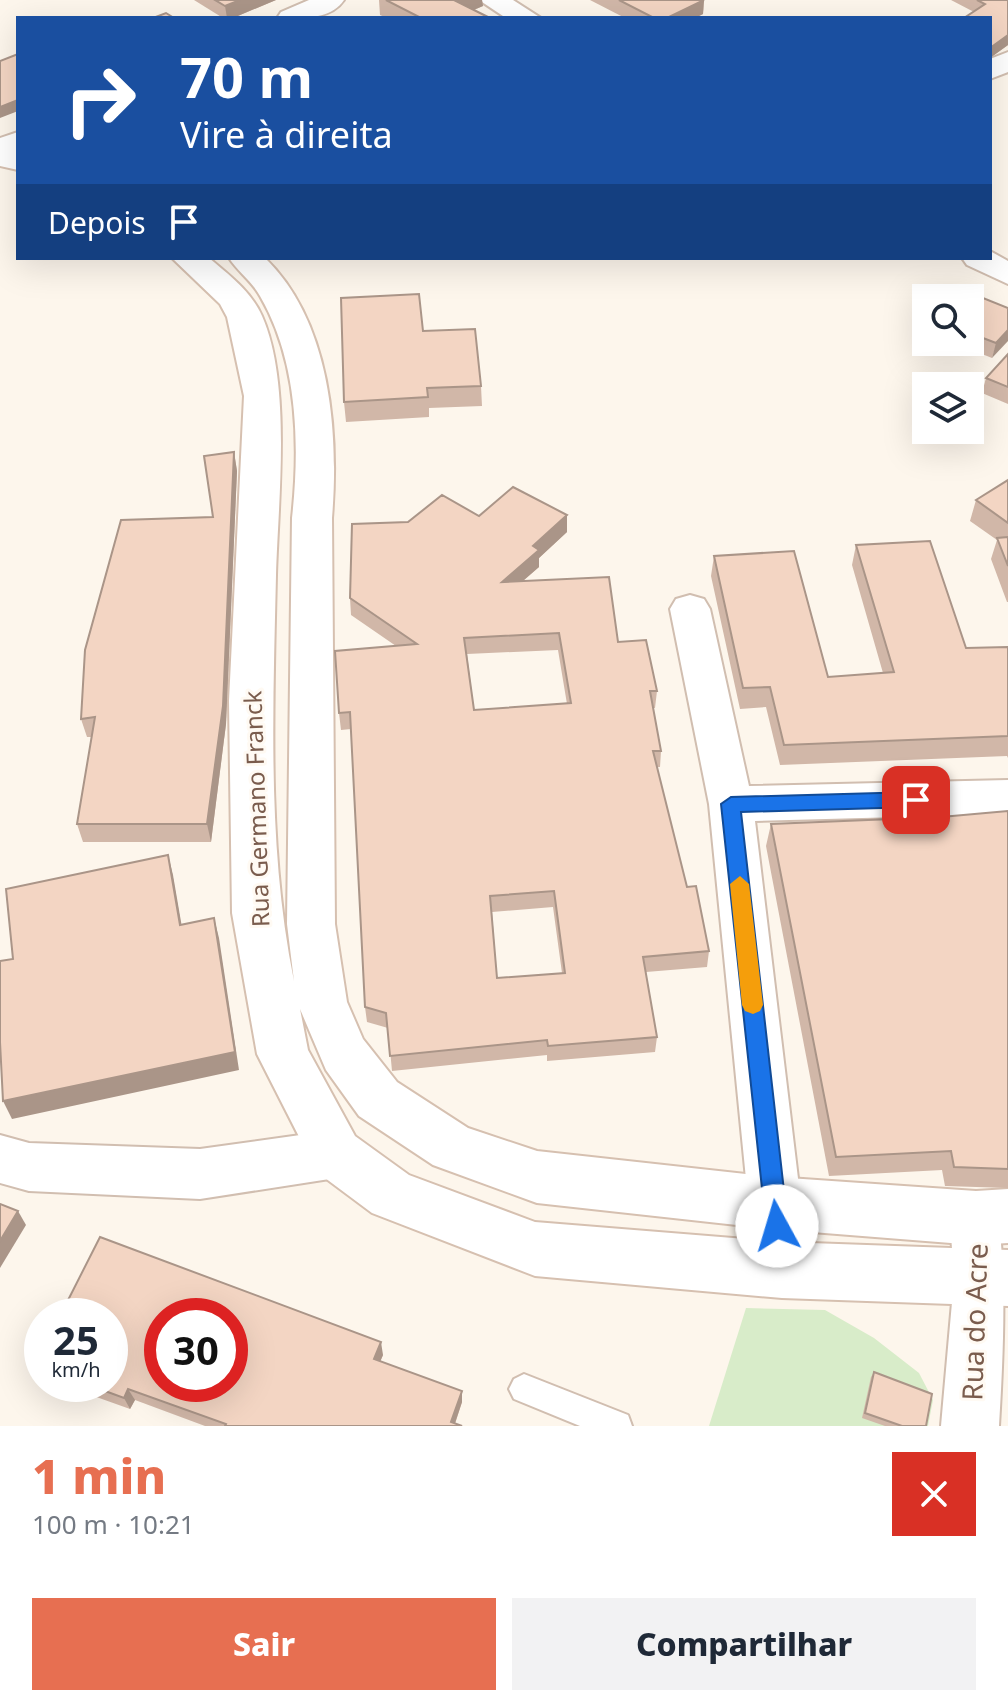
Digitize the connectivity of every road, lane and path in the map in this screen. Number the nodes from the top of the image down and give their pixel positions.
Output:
1 (331, 0) edge
2 (492, 0) edge
3 (295, 16) edge
4 (523, 16) edge
5 (191, 260) edge
6 (248, 260) edge
7 (982, 260) edge
8 (1008, 274) edge
9 (312, 518) junction
10 (259, 519) junction
11 (690, 609) dead end
12 (1008, 797) edge
13 (731, 804) junction
14 (336, 1154) junction
15 (0, 1159) edge
16 (774, 1203) junction
17 (992, 1217) edge
18 (782, 1270) junction
19 (995, 1279) edge
20 (524, 1389) dead end
21 (617, 1426) edge
22 (970, 1426) edge

1 - 3 street
2 - 4 street
5 - 10 main road, Rua Germano Franck
6 - 9 main road
7 - 8 street
9 - 10 main road
9 - 16 main road
10 - 14 main road, Rua Germano Franck
11 - 13 street
12 - 13 street
13 - 16 street
14 - 15 street
14 - 18 main road, Rua Germano Franck
16 - 17 main road
16 - 18 street
17 - 19 street, Rua do Acre
18 - 19 main road, Rua Germano Franck
19 - 22 street, Rua do Acre
20 - 21 lane

